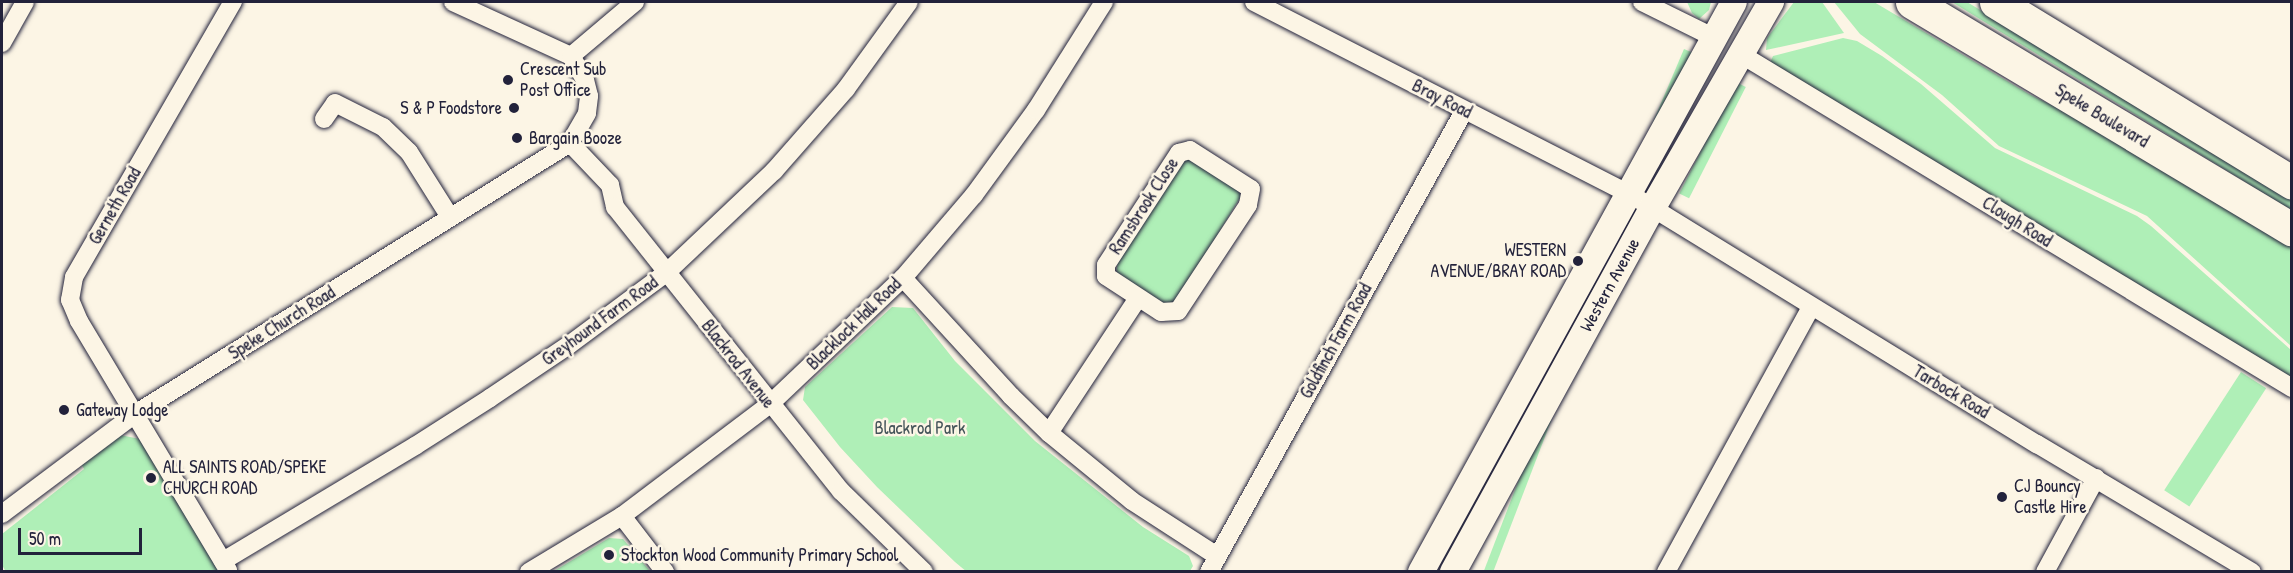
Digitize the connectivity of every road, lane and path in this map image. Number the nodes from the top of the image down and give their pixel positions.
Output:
1 (25, 2) edge
2 (233, 2) edge
3 (453, 2) edge
4 (635, 2) edge
5 (909, 2) edge
6 (1104, 2) edge
7 (1254, 2) edge
8 (1642, 2) edge
9 (1912, 2) edge
10 (1942, 2) edge
11 (1996, 2) edge
12 (1771, 6) edge
13 (1725, 15) edge
14 (2, 43) edge
15 (1986, 46) junction
16 (571, 56) junction
17 (1742, 56) junction
18 (1464, 111) junction
19 (324, 119) dead end
20 (570, 143) junction
21 (2292, 183) edge
22 (1630, 194) junction
23 (1652, 209) junction
24 (450, 217) junction
25 (2292, 229) edge
26 (666, 273) junction
27 (903, 278) junction
28 (1138, 298) junction
29 (1811, 307) junction
30 (2292, 388) edge
31 (770, 404) junction
32 (135, 414) junction
33 (1049, 433) junction
34 (2096, 478) junction
35 (2, 514) edge
36 (622, 516) junction
37 (1213, 564) edge
38 (226, 566) edge
39 (529, 572) edge
40 (665, 572) edge
41 (924, 572) edge
42 (1421, 572) edge
43 (1453, 572) edge
44 (1666, 572) edge
45 (2046, 572) edge
46 (2252, 572) edge

1 - 14 street
2 - 32 street, Gerneth Road
3 - 16 street
4 - 16 street
5 - 26 street, Greyhound Farm Road
6 - 27 street, Blacklock Hall Road
7 - 18 street, Bray Road
8 - 13 street
9 - 15 highway, Speke Boulevard
10 - 15 street
11 - 21 highway
12 - 17 street, Western Avenue
13 - 22 street, Western Avenue
15 - 25 highway, Speke Boulevard
16 - 20 street
17 - 23 street, Western Avenue
17 - 30 street, Clough Road
18 - 22 street, Bray Road
18 - 37 street, Goldfinch Farm Road
19 - 24 street
20 - 24 street, Speke Church Road
20 - 26 street, Blackrod Avenue
22 - 23 street, Bray Road
22 - 42 street, Western Avenue
23 - 29 street, Tarbock Road
23 - 43 street, Western Avenue
24 - 32 street, Speke Church Road
26 - 31 street, Blackrod Avenue
26 - 38 street, Greyhound Farm Road
27 - 31 street, Blacklock Hall Road
27 - 33 street
28 - 28 street, Ramsbrook Close
28 - 33 street
29 - 34 street, Tarbock Road
29 - 44 street
31 - 36 street, Blacklock Hall Road
31 - 41 street, Blackrod Avenue
32 - 35 street, Speke Church Road
32 - 38 street, Gerneth Road
33 - 37 street
34 - 45 street
34 - 46 street, Tarbock Road
36 - 39 street, Blacklock Hall Road
36 - 40 street

